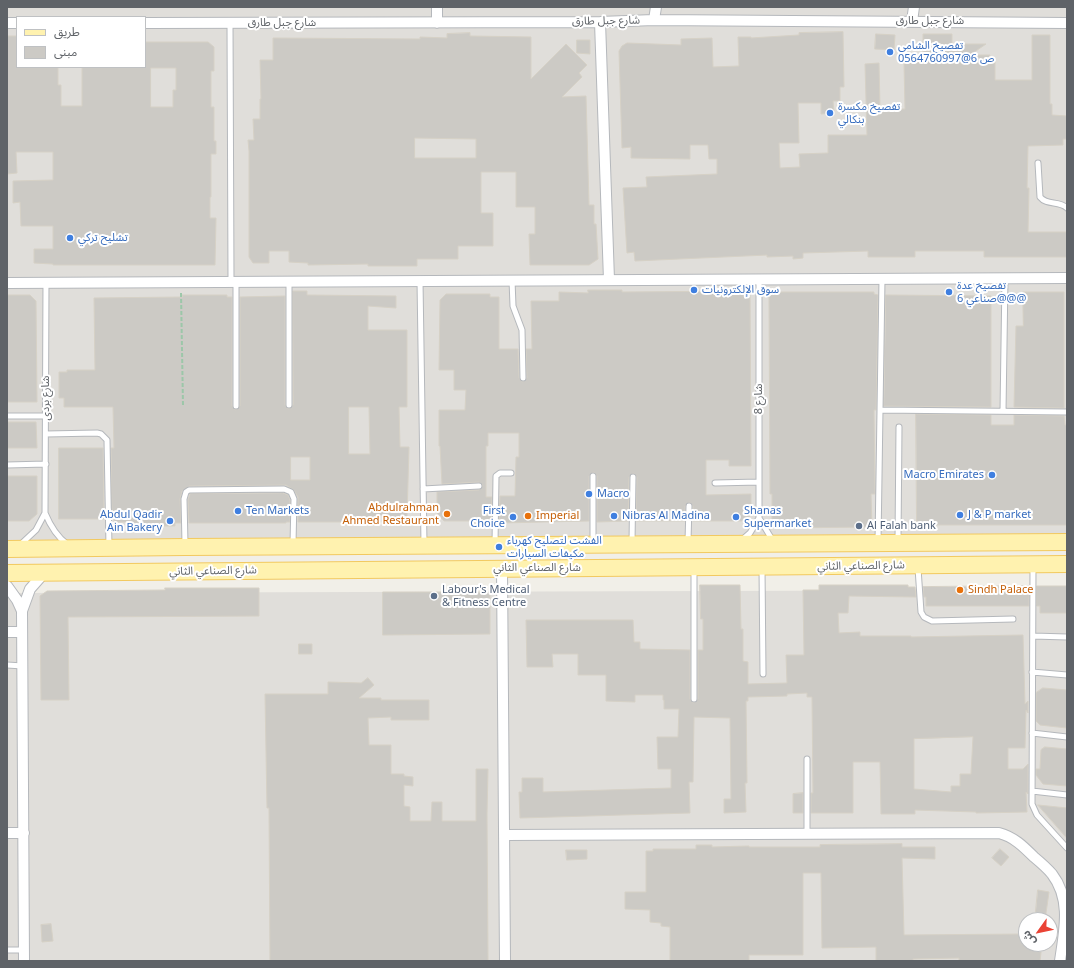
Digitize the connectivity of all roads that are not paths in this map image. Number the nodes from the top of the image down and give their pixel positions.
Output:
1 (437, 7) edge
2 (656, 7) edge
3 (914, 7) edge
4 (654, 20) junction
5 (912, 21) junction
6 (437, 22) junction
7 (600, 22) junction
8 (146, 23) edge
9 (1067, 23) edge
10 (230, 24) junction
11 (1038, 163) dead end
12 (1067, 208) edge
13 (1005, 278) junction
14 (1067, 278) edge
15 (759, 279) junction
16 (882, 279) junction
17 (512, 280) junction
18 (609, 280) junction
19 (233, 281) junction
20 (289, 281) junction
21 (420, 281) junction
22 (46, 282) junction
23 (7, 283) edge
24 (523, 378) dead end
25 (236, 406) dead end
26 (289, 406) dead end
27 (880, 410) junction
28 (1003, 411) junction
29 (1067, 412) edge
30 (7, 416) edge
31 (46, 416) junction
32 (898, 427) dead end
33 (46, 434) junction
34 (46, 464) junction
35 (7, 465) edge
36 (511, 473) dead end
37 (593, 476) dead end
38 (633, 477) dead end
39 (759, 482) junction
40 (715, 483) dead end
41 (479, 486) dead end
42 (423, 489) junction
43 (689, 506) dead end
44 (45, 514) junction
45 (759, 518) junction
46 (1067, 542) edge
47 (898, 543) junction
48 (593, 544) junction
49 (632, 544) junction
50 (688, 544) junction
51 (737, 544) junction
52 (776, 544) junction
53 (878, 544) junction
54 (495, 545) junction
55 (424, 546) junction
56 (185, 547) junction
57 (293, 547) junction
58 (74, 548) junction
59 (109, 548) junction
60 (10, 549) edge
61 (1033, 563) junction
62 (1067, 564) edge
63 (918, 565) junction
64 (762, 567) junction
65 (502, 568) junction
66 (694, 568) junction
67 (45, 572) junction
68 (7, 573) edge
69 (7, 586) edge
70 (22, 610) junction
71 (1013, 619) dead end
72 (7, 632) edge
73 (22, 632) junction
74 (1033, 636) junction
75 (1067, 637) edge
76 (7, 666) edge
77 (23, 666) junction
78 (1032, 672) junction
79 (763, 674) dead end
80 (1067, 675) edge
81 (694, 698) dead end
82 (1032, 733) junction
83 (1067, 737) edge
84 (807, 759) dead end
85 (1032, 791) junction
86 (1067, 795) edge
87 (7, 833) edge
88 (24, 833) junction
89 (807, 834) junction
90 (504, 835) junction
91 (1067, 848) edge
92 (1066, 932) edge
93 (7, 950) edge
94 (24, 950) junction
95 (24, 961) edge
96 (505, 961) edge
97 (1060, 961) edge

1 - 6 street
2 - 4 street
3 - 5 street
4 - 5 street, شارع جبل طارق
4 - 7 street, شارع جبل طارق
5 - 9 street, شارع جبل طارق
6 - 7 street, شارع جبل طارق
6 - 10 street, شارع جبل طارق
7 - 18 street
8 - 10 street, شارع جبل طارق
10 - 19 lane
11 - 12 lane
13 - 14 street
13 - 16 street
13 - 28 lane
15 - 16 street
15 - 18 street
15 - 39 lane, شارع 8
16 - 27 lane
17 - 18 street
17 - 21 street
17 - 24 lane
19 - 20 street
19 - 22 street
19 - 25 lane
20 - 21 street
20 - 26 lane
21 - 42 lane
22 - 23 street
22 - 31 lane, شارع بردى
27 - 28 lane
27 - 53 lane
28 - 29 lane
30 - 31 lane
31 - 33 lane, شارع بردى
32 - 47 lane
33 - 34 lane, شارع بردى
33 - 59 lane
34 - 35 lane
34 - 44 lane, شارع بردى
36 - 54 lane
37 - 48 lane
38 - 49 lane
39 - 40 lane
39 - 45 lane, شارع 8
41 - 42 lane
42 - 55 lane
43 - 50 lane
44 - 58 lane, شارع بردى
44 - 60 lane, شارع بردى
45 - 51 lane
45 - 52 lane
46 - 47 main road, شارع الصناعي الثاني
47 - 53 main road, شارع الصناعي الثاني
48 - 49 main road, شارع الصناعي الثاني
48 - 54 main road, شارع الصناعي الثاني
49 - 50 main road, شارع الصناعي الثاني
50 - 51 main road, شارع الصناعي الثاني
51 - 52 main road, شارع الصناعي الثاني
52 - 53 main road, شارع الصناعي الثاني
54 - 55 main road, شارع الصناعي الثاني
55 - 57 main road, شارع الصناعي الثاني
56 - 57 main road, شارع الصناعي الثاني
56 - 57 lane
56 - 59 main road, شارع الصناعي الثاني
58 - 59 main road, شارع الصناعي الثاني
58 - 60 main road, شارع الصناعي الثاني
61 - 62 main road, شارع الصناعي الثاني
61 - 63 main road, شارع الصناعي الثاني
61 - 74 lane
63 - 64 main road, شارع الصناعي الثاني
63 - 71 lane
64 - 66 main road, شارع الصناعي الثاني
64 - 79 lane
65 - 66 main road, شارع الصناعي الثاني
65 - 67 main road, شارع الصناعي الثاني
65 - 90 street
66 - 81 lane
67 - 68 main road, شارع الصناعي الثاني
67 - 70 street
69 - 70 street
70 - 73 street
72 - 73 street
73 - 77 street
74 - 75 lane
74 - 78 lane
76 - 77 lane
77 - 88 street
78 - 80 lane
78 - 82 lane
82 - 83 lane
82 - 85 lane
84 - 89 lane
85 - 86 lane
85 - 91 lane
87 - 88 street
88 - 94 street
89 - 90 street
89 - 92 street
90 - 96 street
92 - 97 street
93 - 94 lane
94 - 95 street

